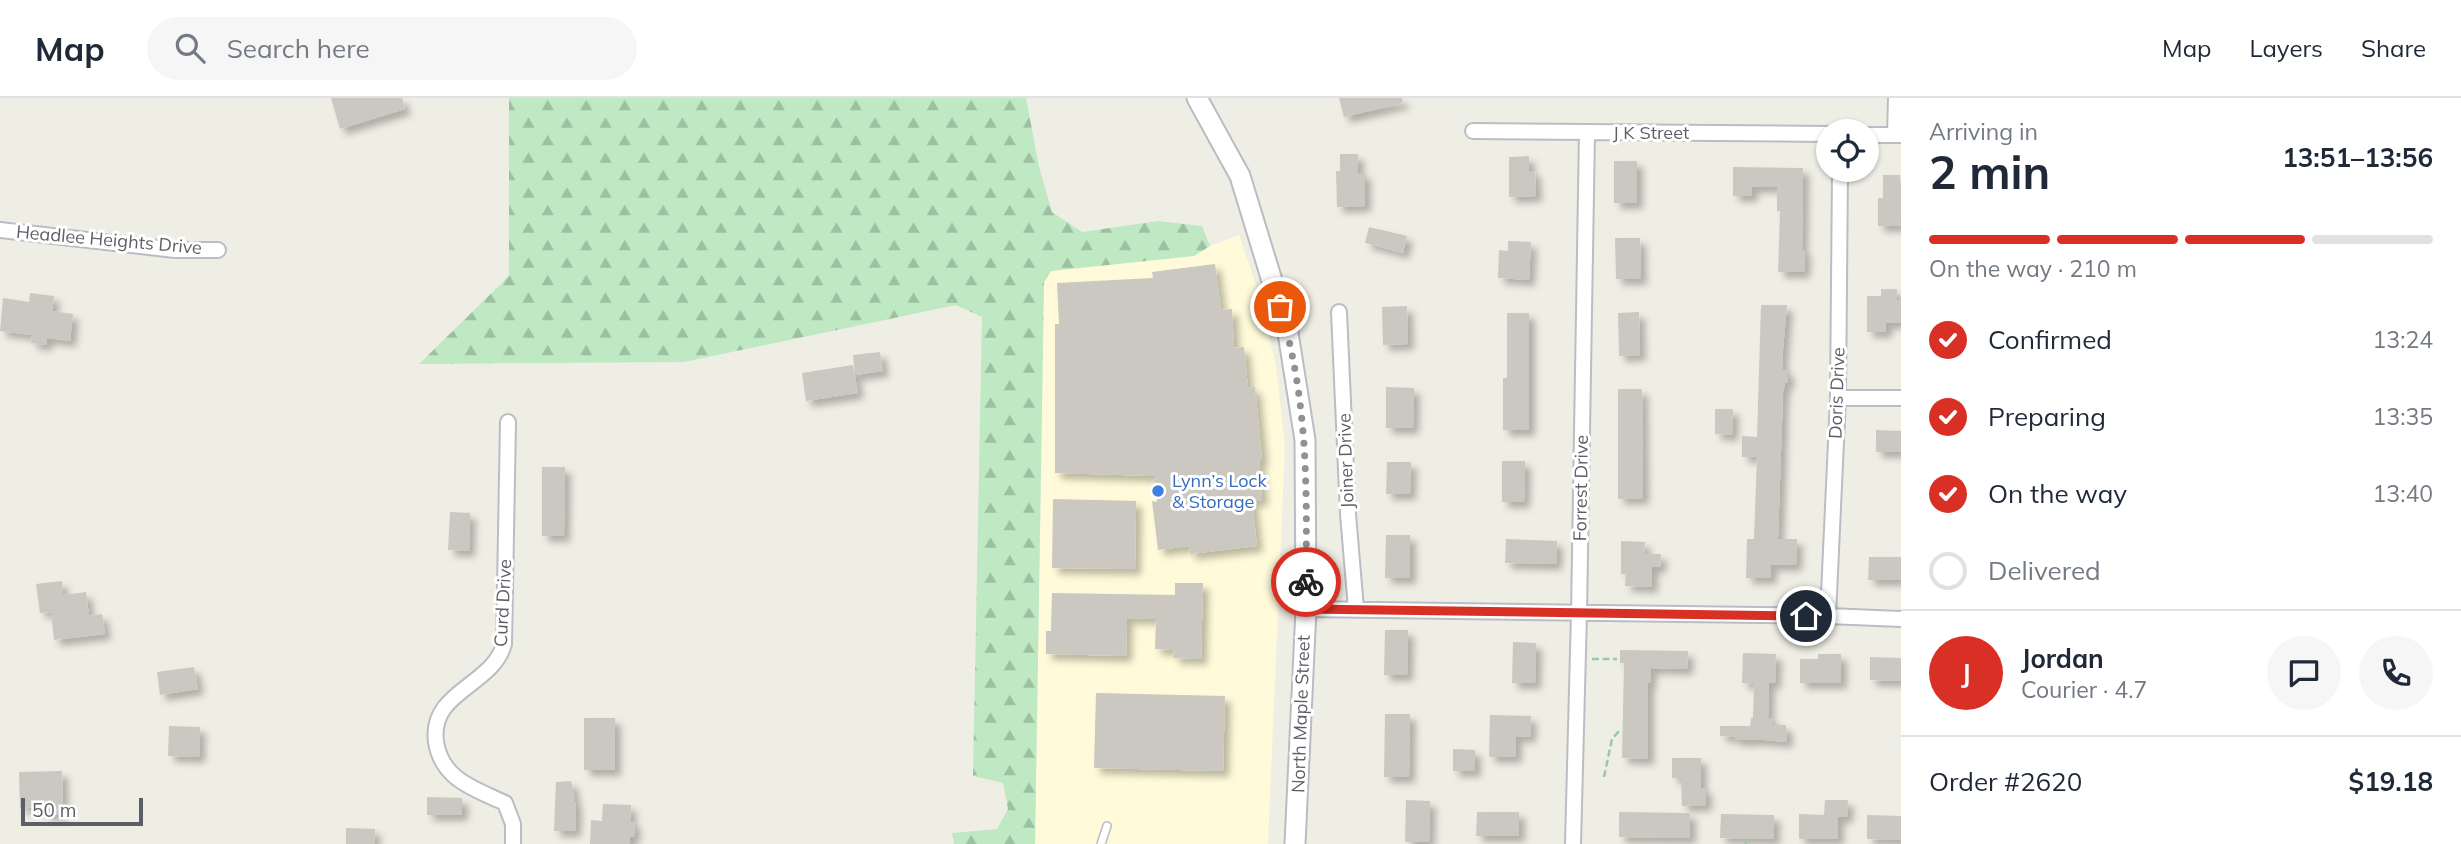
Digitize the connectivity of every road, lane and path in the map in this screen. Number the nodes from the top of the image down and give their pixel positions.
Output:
1 (1197, 98) edge
2 (1896, 98) edge
3 (1473, 131) dead end
4 (1587, 132) junction
5 (1816, 134) edge
6 (1879, 135) edge
7 (1898, 135) edge
8 (1840, 182) edge
9 (0, 230) edge
10 (218, 250) dead end
11 (1339, 312) dead end
12 (1838, 398) junction
13 (1901, 398) edge
14 (508, 422) dead end
15 (1306, 609) junction
16 (1356, 609) junction
17 (1579, 613) junction
18 (1828, 616) junction
19 (1901, 619) edge
20 (1578, 659) junction
21 (1617, 659) dead end
22 (1620, 730) dead end
23 (1604, 777) dead end
24 (1107, 826) dead end
25 (513, 844) edge
26 (1101, 844) edge
27 (1295, 844) edge
28 (1573, 844) edge

1 - 15 main road, North Maple Street
2 - 7 street
3 - 4 street, J K Street
4 - 5 street, J K Street
4 - 17 street, Forrest Drive
6 - 7 street
8 - 12 street, Doris Drive
9 - 10 street, Headlee Heights Drive
11 - 16 street, Joiner Drive
12 - 13 street
12 - 18 street, Doris Drive
14 - 25 street, Curd Drive
15 - 16 street
15 - 27 main road, North Maple Street
16 - 17 street
17 - 18 street
17 - 20 street, Forrest Drive
18 - 19 street
20 - 21 path
20 - 28 street, Forrest Drive
22 - 23 path
24 - 26 lane

